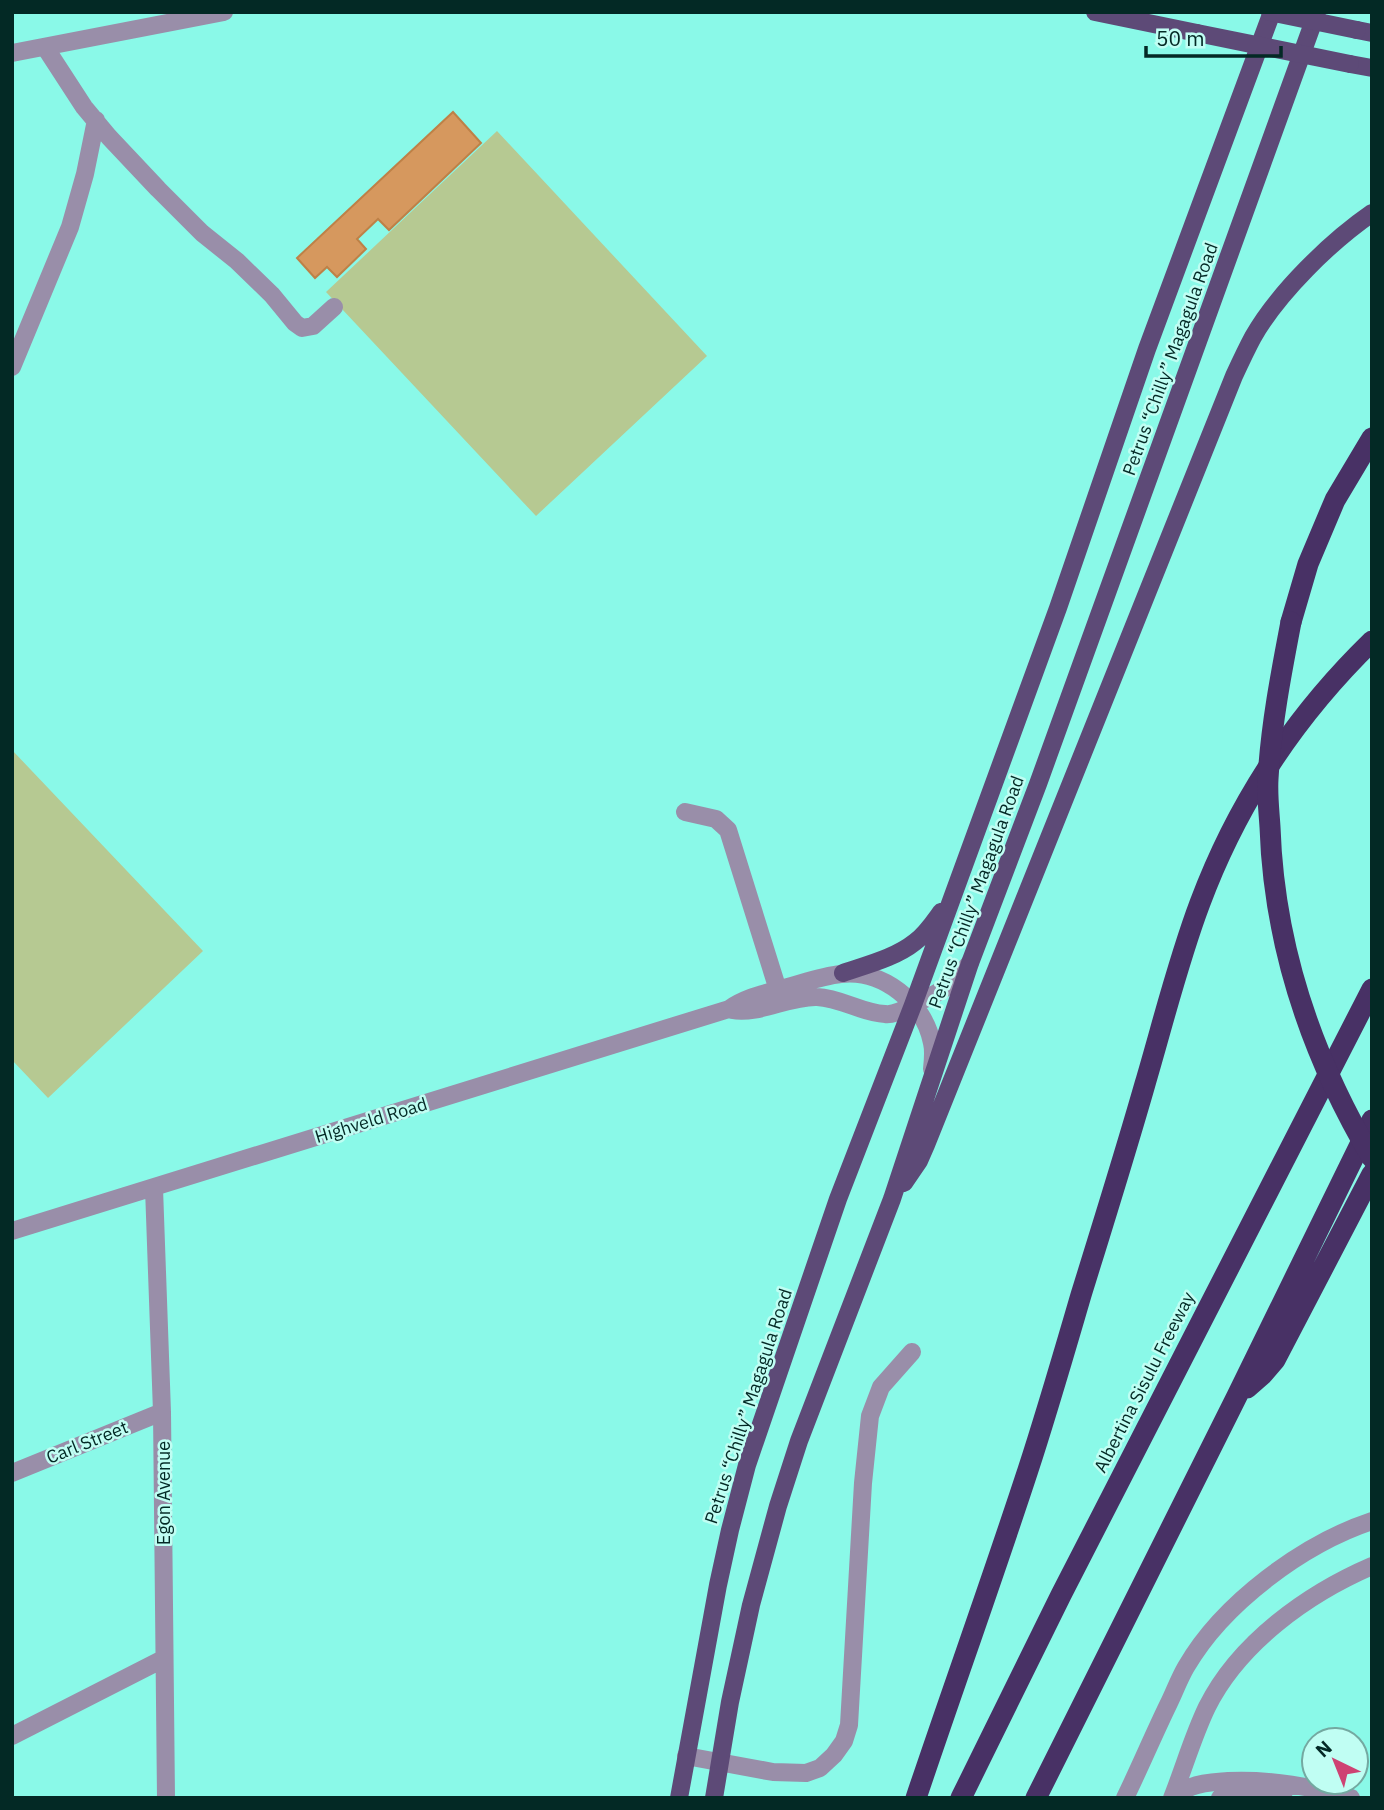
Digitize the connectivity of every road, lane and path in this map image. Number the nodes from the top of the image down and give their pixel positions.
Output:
1 (224, 12) edge
2 (1096, 12) edge
3 (1269, 12) edge
4 (1317, 12) edge
5 (1364, 32) edge
6 (45, 47) junction
7 (12, 53) edge
8 (1372, 68) edge
9 (96, 120) junction
10 (1372, 213) edge
11 (334, 307) dead end
12 (12, 367) edge
13 (1372, 438) edge
14 (1372, 641) edge
15 (685, 812) dead end
16 (953, 896) junction
17 (970, 963) junction
18 (843, 973) junction
19 (1372, 989) edge
20 (778, 990) junction
21 (913, 1005) junction
22 (729, 1009) junction
23 (931, 1083) junction
24 (1372, 1120) edge
25 (1372, 1158) edge
26 (1372, 1174) edge
27 (154, 1188) junction
28 (892, 1199) junction
29 (12, 1231) edge
30 (912, 1352) dead end
31 (1237, 1396) junction
32 (162, 1412) junction
33 (12, 1473) edge
34 (1372, 1521) edge
35 (1372, 1566) edge
36 (163, 1658) junction
37 (12, 1737) edge
38 (686, 1756) junction
39 (720, 1762) junction
40 (1300, 1786) edge
41 (1300, 1791) edge
42 (166, 1798) edge
43 (679, 1798) edge
44 (714, 1798) edge
45 (916, 1798) edge
46 (961, 1798) edge
47 (1036, 1798) edge
48 (1125, 1798) edge
49 (1172, 1798) edge
50 (1220, 1798) edge

1 - 6 street
2 - 8 main road, bridge
3 - 5 main road, bridge
3 - 16 main road, Petrus “Chilly” Magagula Road
4 - 17 main road, Petrus “Chilly” Magagula Road
6 - 7 street
6 - 9 street
9 - 11 street
9 - 12 street
10 - 28 main road
13 - 25 highway, bridge
14 - 45 highway
15 - 20 street
16 - 18 main road
16 - 21 main road, Petrus “Chilly” Magagula Road
17 - 21 street, Highveld Road
17 - 23 main road, Petrus “Chilly” Magagula Road
18 - 20 street, Highveld Road
18 - 21 street, Highveld Road
19 - 46 highway, Albertina Sisulu Freeway
20 - 22 street, Highveld Road
21 - 22 street, Highveld Road
21 - 23 street, Highveld Road
21 - 38 main road, Petrus “Chilly” Magagula Road
22 - 27 street, Highveld Road
23 - 28 main road, Petrus “Chilly” Magagula Road
24 - 31 highway
26 - 31 highway
27 - 29 street, Highveld Road
27 - 32 street, Egon Avenue
28 - 39 main road, Petrus “Chilly” Magagula Road
30 - 39 street
31 - 47 highway
32 - 33 street, Carl Street
32 - 36 street, Egon Avenue
34 - 48 street
35 - 49 street
36 - 37 street
36 - 42 street, Egon Avenue
38 - 39 street
38 - 43 main road, Petrus “Chilly” Magagula Road
39 - 44 main road, Petrus “Chilly” Magagula Road
40 - 49 street
41 - 50 street

